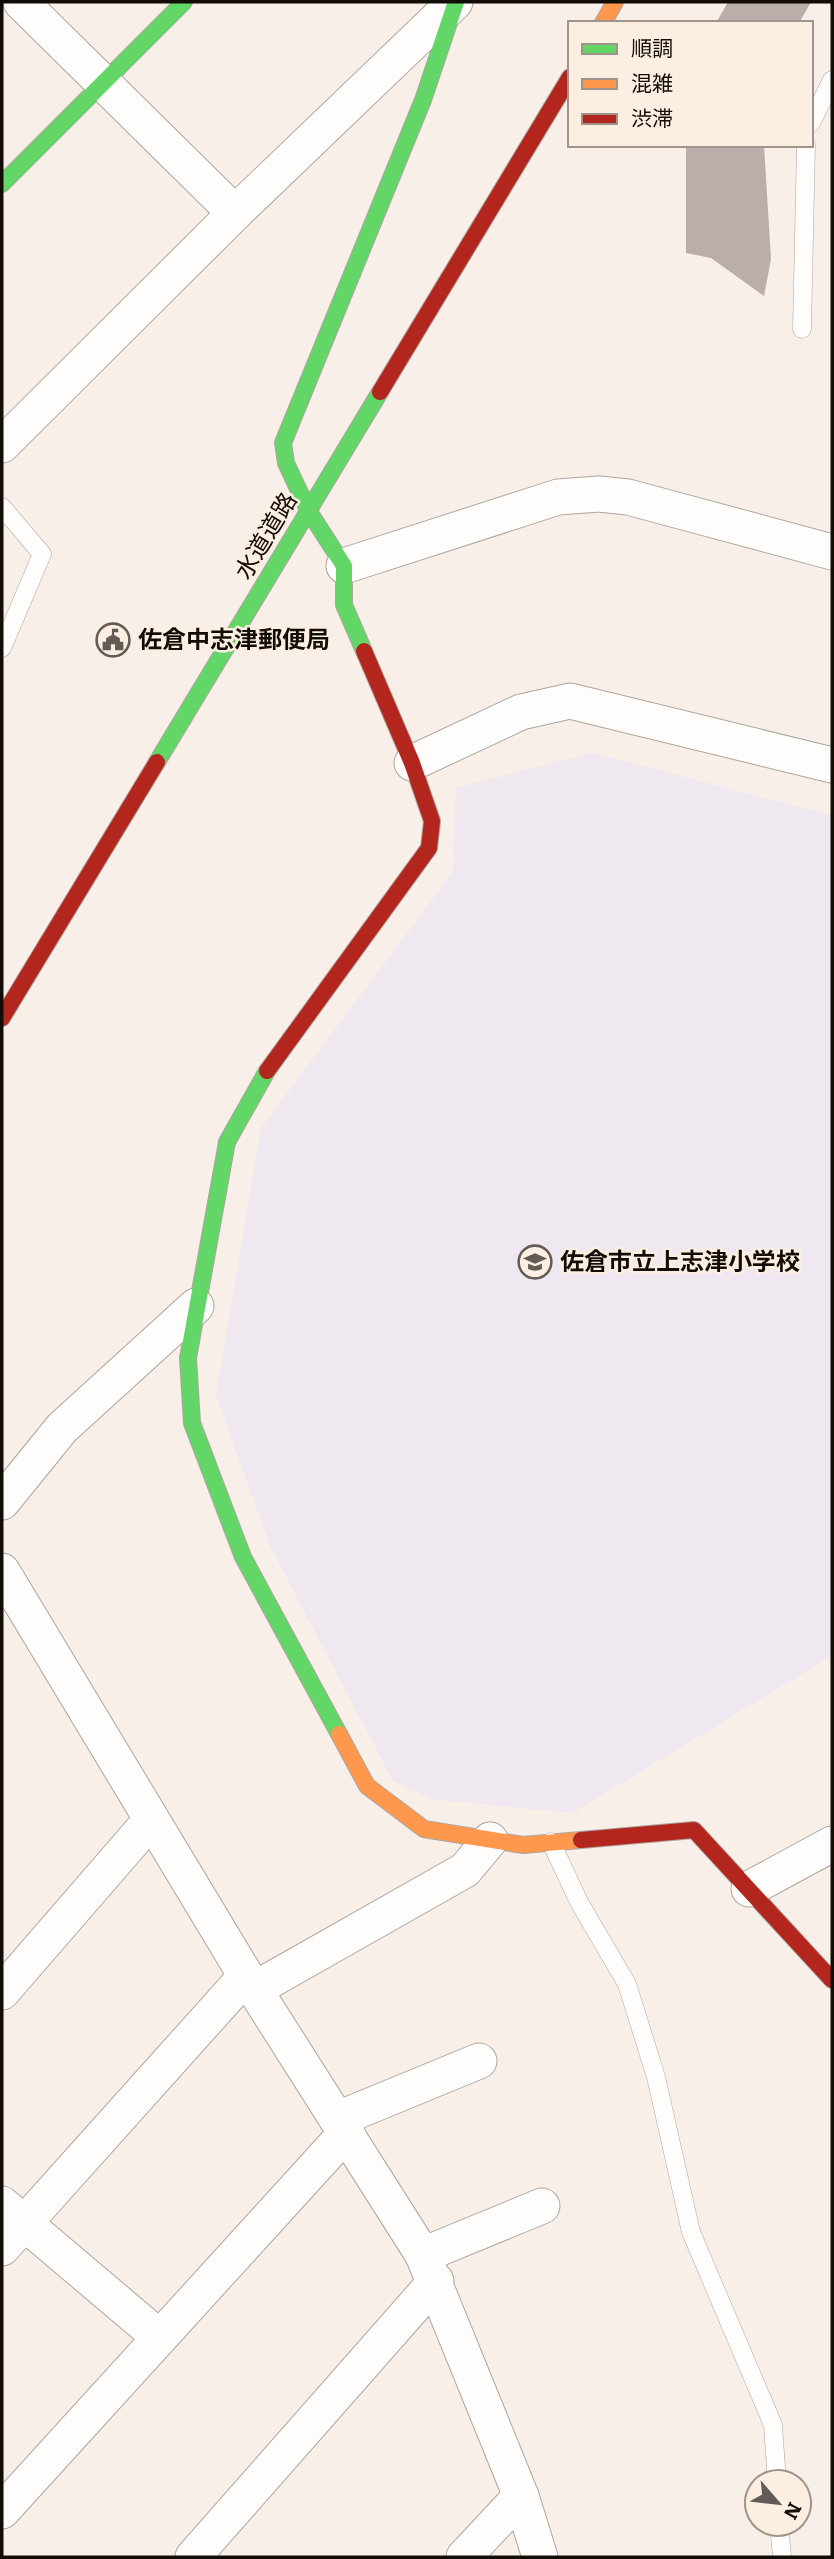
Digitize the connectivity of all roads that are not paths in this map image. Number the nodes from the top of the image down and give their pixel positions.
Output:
1 (7, 2) edge
2 (21, 2) edge
3 (184, 2) edge
4 (455, 2) edge
5 (615, 2) edge
6 (2, 7) edge
7 (604, 21) edge
8 (568, 80) edge
9 (832, 80) edge
10 (105, 82) junction
11 (813, 119) edge
12 (806, 147) edge
13 (2, 184) edge
14 (235, 213) junction
15 (802, 329) dead end
16 (2, 445) edge
17 (2, 507) edge
18 (308, 510) junction
19 (832, 552) edge
20 (344, 566) junction
21 (2, 648) edge
22 (412, 762) junction
23 (832, 765) edge
24 (2, 1018) edge
25 (196, 1306) junction
26 (2, 1502) edge
27 (2, 1571) edge
28 (151, 1821) junction
29 (490, 1840) junction
30 (551, 1842) junction
31 (832, 1844) edge
32 (748, 1889) junction
33 (832, 1980) edge
34 (251, 1983) junction
35 (2, 1992) edge
36 (479, 2061) dead end
37 (343, 2126) junction
38 (542, 2206) dead end
39 (9, 2226) edge
40 (429, 2268) junction
41 (159, 2337) junction
42 (776, 2468) edge
43 (521, 2496) junction
44 (2, 2511) edge
45 (780, 2538) edge
46 (193, 2557) edge
47 (464, 2557) edge
48 (540, 2557) edge
49 (782, 2557) edge

1 - 6 street
2 - 10 street
3 - 10 street
4 - 14 street
4 - 18 street
5 - 7 street
8 - 18 street, 水道道路
9 - 11 lane
10 - 13 street
10 - 14 street
12 - 15 lane
14 - 16 street
17 - 21 lane
18 - 20 street
18 - 24 street, 水道道路
19 - 20 street
20 - 22 street
22 - 23 street
22 - 25 street
25 - 26 street
25 - 29 street
27 - 28 street
28 - 34 street
28 - 35 street
29 - 30 street
29 - 34 street
30 - 32 street
30 - 42 lane
31 - 32 street
32 - 33 street
34 - 37 street
34 - 39 street
36 - 37 street
37 - 40 street
37 - 41 street
38 - 40 street
39 - 41 street
40 - 43 street
40 - 46 street
41 - 44 street
43 - 47 street
43 - 48 street
45 - 49 lane

